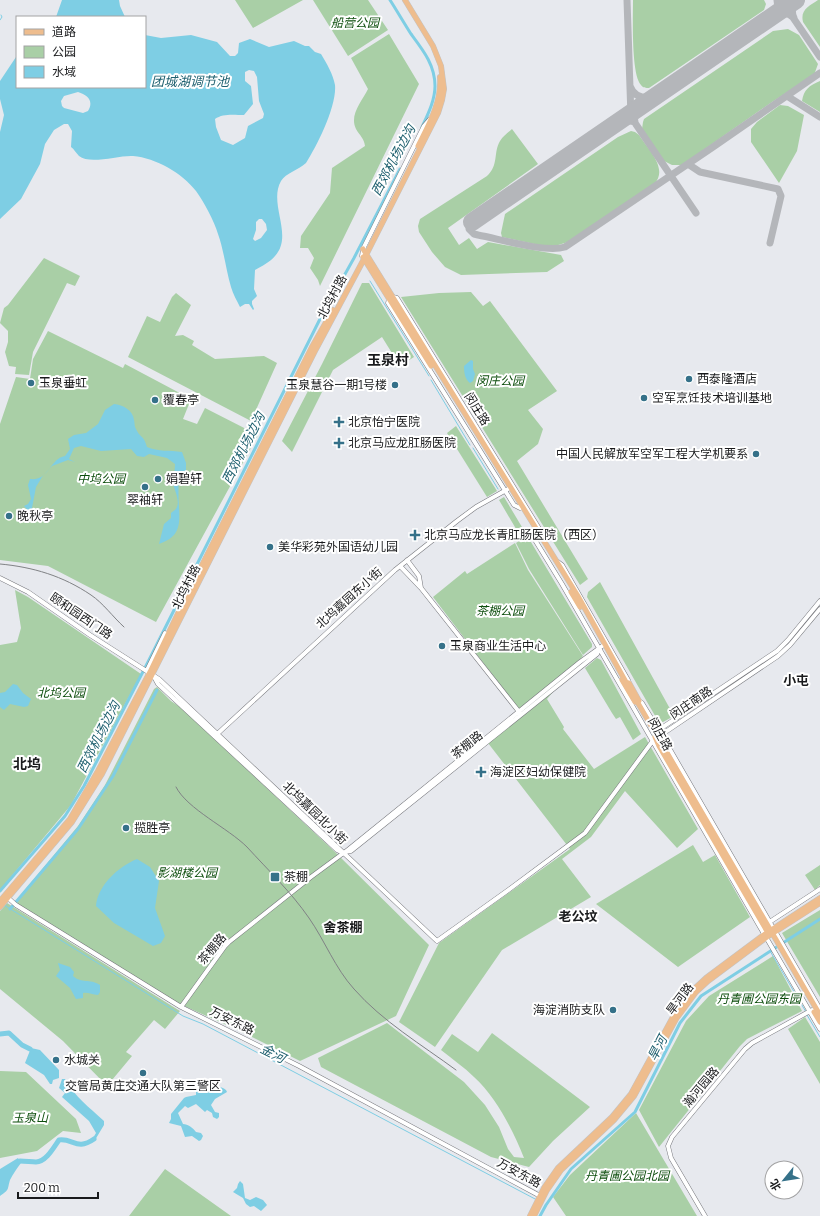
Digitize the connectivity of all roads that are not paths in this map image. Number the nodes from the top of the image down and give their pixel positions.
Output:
1 (401, 0) edge
2 (405, 0) edge
3 (364, 254) junction
4 (391, 298) junction
5 (506, 490) junction
6 (538, 535) junction
7 (408, 560) junction
8 (557, 562) junction
9 (400, 566) junction
10 (0, 578) edge
11 (421, 588) junction
12 (820, 601) edge
13 (820, 609) edge
14 (602, 646) junction
15 (150, 672) junction
16 (628, 682) junction
17 (520, 713) junction
18 (217, 735) junction
19 (657, 736) junction
20 (343, 853) junction
21 (739, 884) junction
22 (820, 889) edge
23 (740, 892) junction
24 (820, 898) edge
25 (4, 899) edge
26 (820, 903) edge
27 (0, 907) edge
28 (768, 923) junction
29 (770, 933) junction
30 (779, 948) junction
31 (180, 1007) junction
32 (820, 1009) edge
33 (809, 1012) junction
34 (820, 1017) edge
35 (820, 1022) edge
36 (820, 1028) edge
37 (539, 1200) junction
38 (530, 1216) edge
39 (534, 1216) edge
40 (705, 1216) edge

1 - 3 main road, 北坞村路
2 - 3 main road, 北坞村路
3 - 4 main road, 闵庄路
3 - 15 main road, 北坞村路
3 - 15 main road, 北坞村路
4 - 5 main road, 闵庄路
4 - 6 main road, 闵庄路
5 - 6 main road, 闵庄路
5 - 7 street, 北坞嘉园东小街
6 - 8 main road, 闵庄路
6 - 14 main road, 闵庄路
7 - 9 street, 北坞嘉园东小街
7 - 11 street
8 - 14 main road, 闵庄路
8 - 16 street, 闵庄路
9 - 11 street
9 - 18 street, 北坞嘉园东小街
10 - 15 street, 颐和园西门路
11 - 17 street
12 - 19 street, 闵庄南路
13 - 19 street, 闵庄南路
14 - 16 main road, 闵庄路
14 - 17 street, 茶棚路
14 - 19 main road, 闵庄路
15 - 18 street, 北坞嘉园北小街
15 - 25 main road, 北坞村路
16 - 19 main road, 闵庄路
17 - 20 street, 茶棚路
18 - 20 street, 北坞嘉园北小街
19 - 20 street, 北坞嘉园北小街
19 - 21 main road, 闵庄路
19 - 23 street, 闵庄路
19 - 28 main road, 闵庄路
20 - 31 street, 茶棚路
21 - 23 street
21 - 29 main road, 闵庄路
22 - 28 street
23 - 29 street, 闵庄路
24 - 29 main road, 旱河路
25 - 27 main road, 北坞村路
25 - 31 street, 万安东路
26 - 29 main road, 旱河路
28 - 29 main road, 闵庄路
29 - 30 main road, 闵庄路
29 - 37 main road, 旱河路
30 - 32 street
30 - 33 main road
30 - 34 main road
31 - 37 street, 万安东路
33 - 34 street
33 - 35 main road
33 - 36 street
33 - 40 street, 瀚河园路
37 - 38 main road, 旱河路
37 - 39 main road, 旱河路

